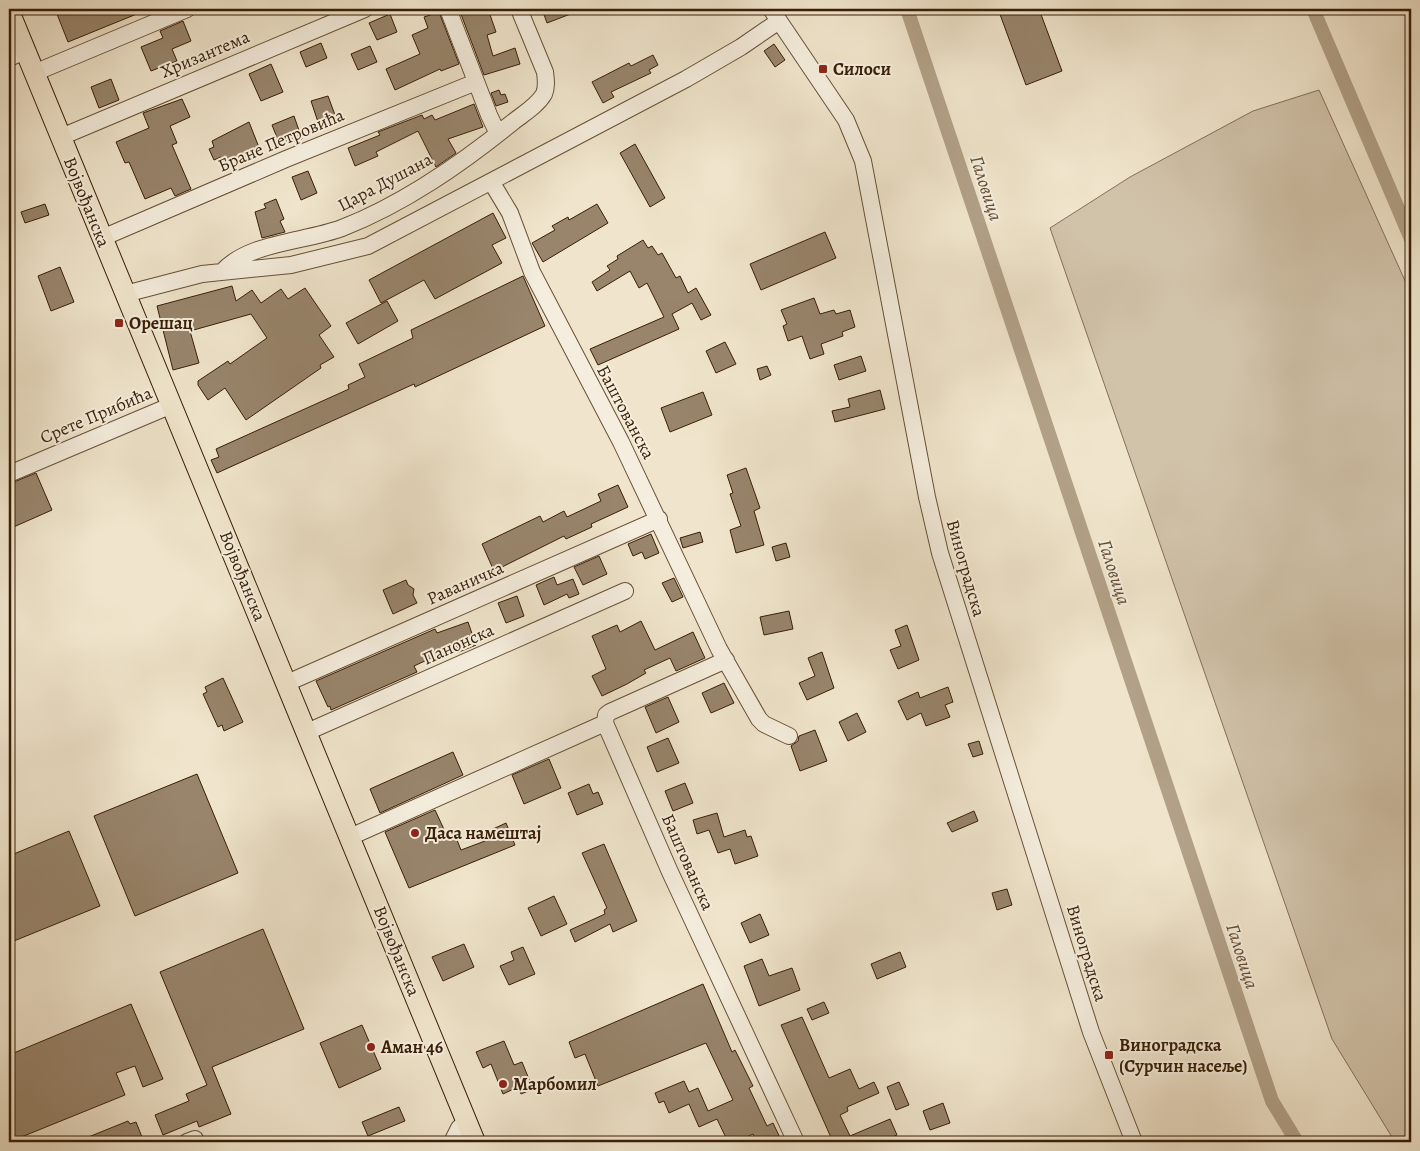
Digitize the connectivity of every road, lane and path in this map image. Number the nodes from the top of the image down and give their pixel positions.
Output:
1 (187, 9) edge
2 (366, 9) edge
3 (448, 9) edge
4 (519, 9) edge
5 (9, 11) edge
6 (775, 15) edge
7 (17, 55) edge
8 (34, 73) junction
9 (476, 82) junction
10 (498, 134) junction
11 (60, 137) junction
12 (494, 185) junction
13 (102, 238) junction
14 (222, 272) junction
15 (125, 294) junction
16 (172, 405) junction
17 (9, 474) edge
18 (659, 519) junction
19 (625, 591) dead end
20 (726, 660) junction
21 (287, 684) junction
22 (605, 723) junction
23 (307, 732) junction
24 (789, 736) dead end
25 (350, 837) junction
26 (466, 1122) junction
27 (452, 1142) edge
28 (475, 1142) edge
29 (796, 1142) edge
30 (1134, 1142) edge

1 - 8 street
2 - 11 street, Хризантема
3 - 9 street
4 - 10 street
5 - 7 main road, Војвођанска
6 - 12 street
6 - 30 street, Виноградска
7 - 8 main road, Војвођанска
8 - 11 main road, Војвођанска
9 - 10 street
9 - 13 street, Бране Петровића
10 - 14 street, Цара Душана
11 - 13 main road, Војвођанска
12 - 14 street
12 - 18 street, Баштованска
13 - 15 main road, Војвођанска
14 - 15 street
15 - 16 main road, Војвођанска
16 - 17 street, Срете Прибића
16 - 21 main road, Војвођанска
18 - 20 street, Баштованска
18 - 21 street, Раваничка
19 - 23 street, Панонска
20 - 22 street
20 - 24 street, Баштованска
21 - 23 main road, Војвођанска
22 - 25 street
22 - 29 street, Баштованска
23 - 25 main road, Војвођанска
25 - 26 main road, Војвођанска
26 - 27 street
26 - 28 main road, Војвођанска

